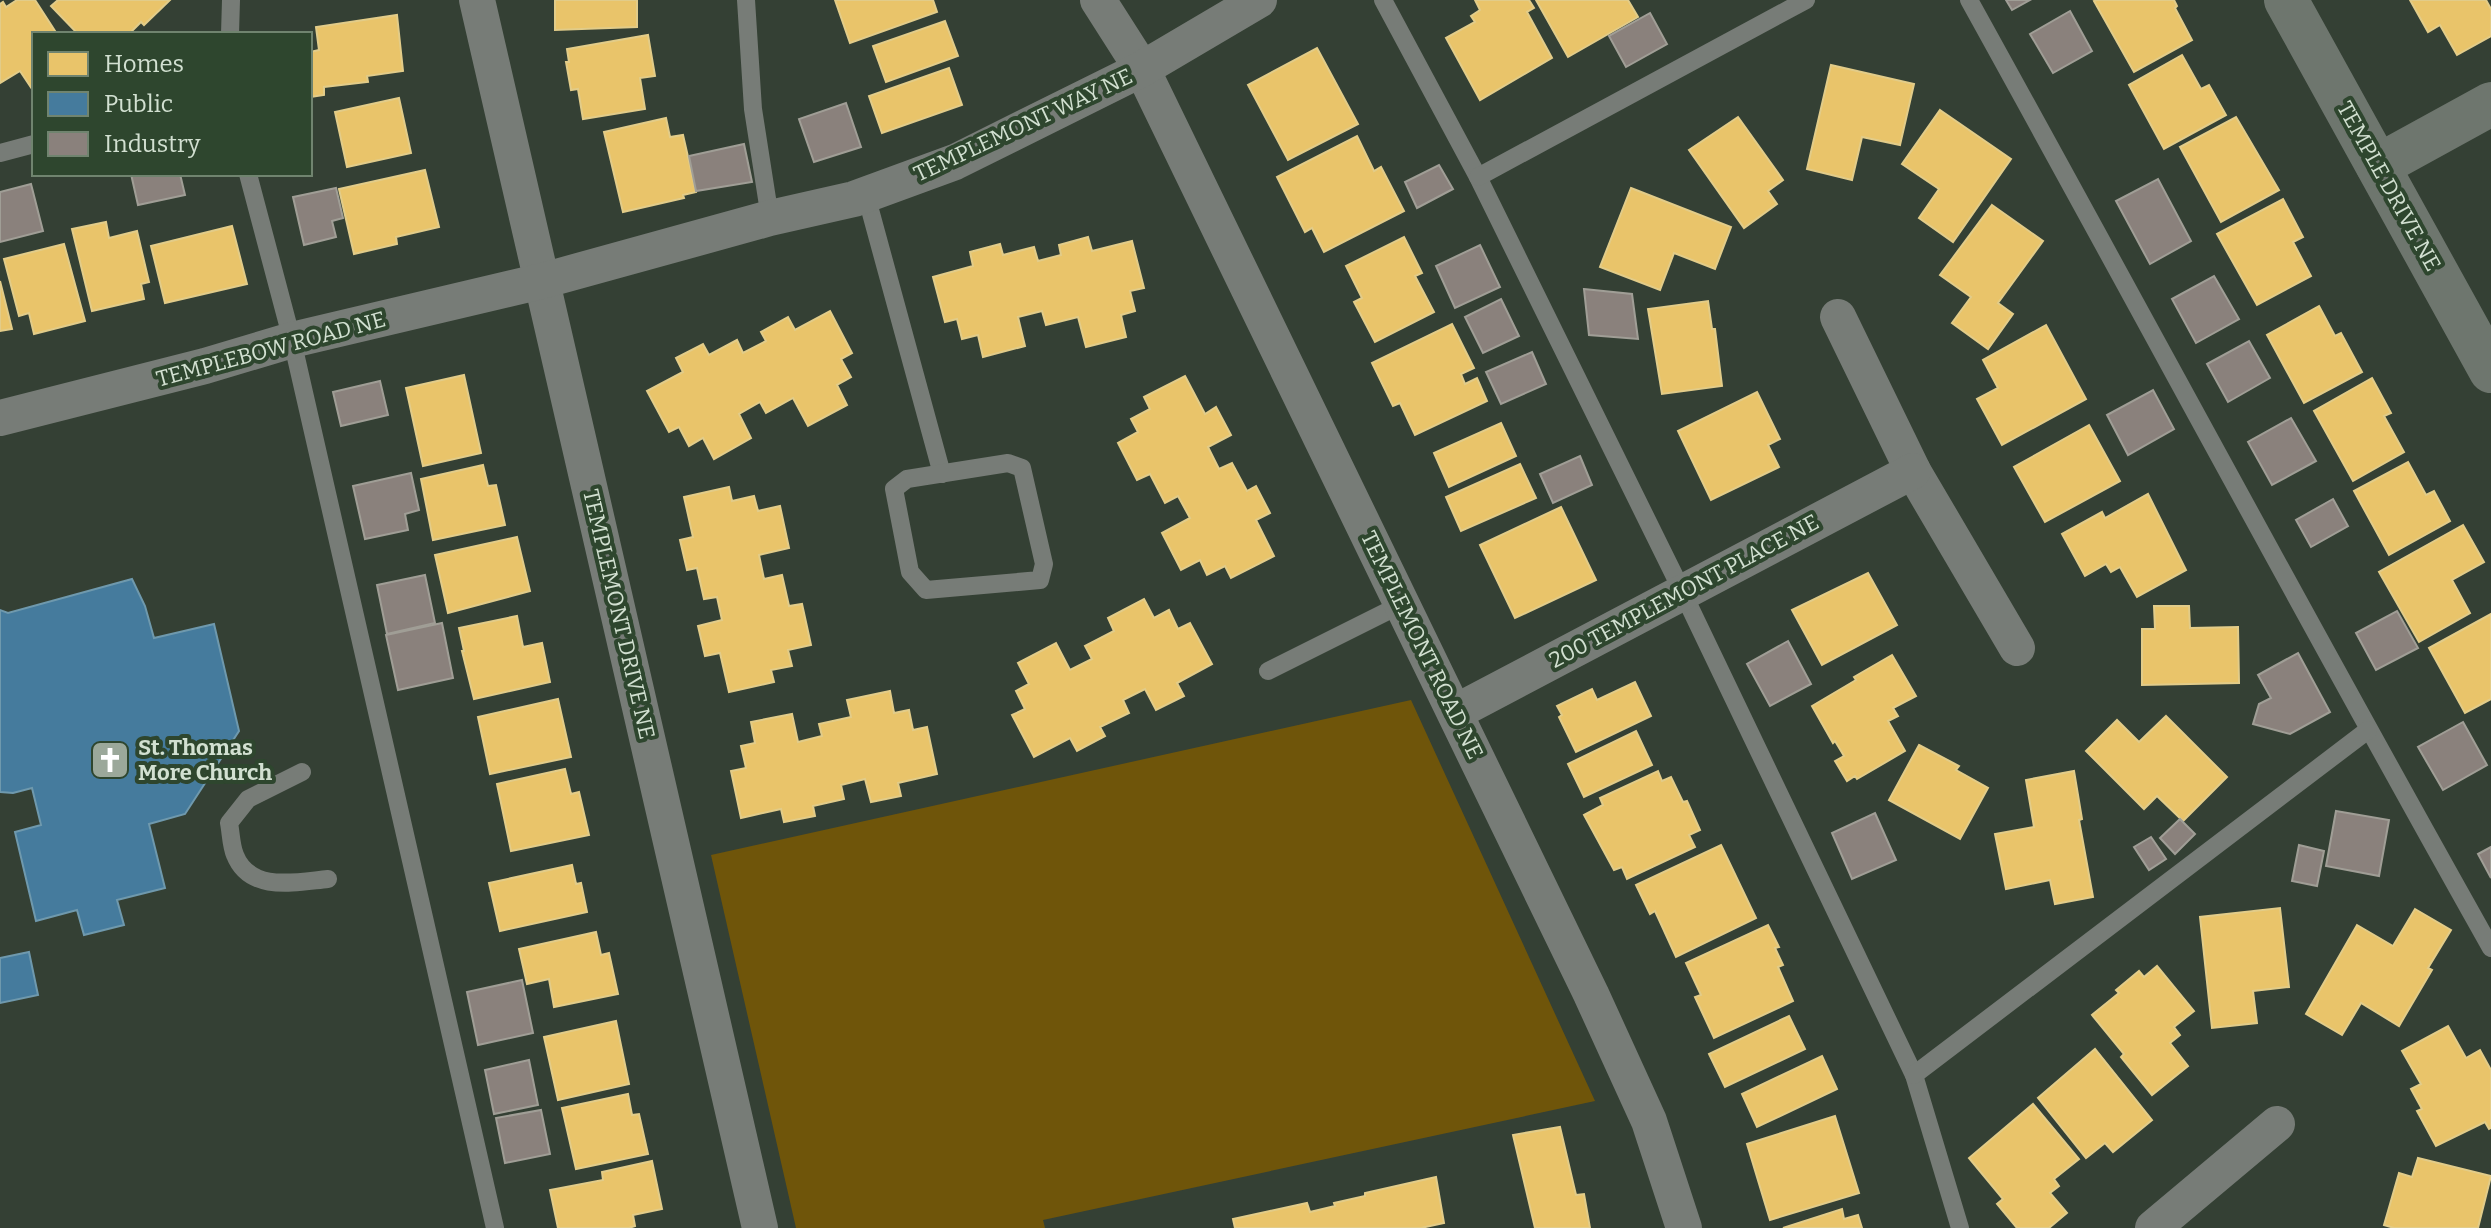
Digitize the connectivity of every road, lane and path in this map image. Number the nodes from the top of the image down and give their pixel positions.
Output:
1 (231, 0) edge
2 (477, 0) edge
3 (746, 0) edge
4 (1098, 0) edge
5 (1259, 0) edge
6 (1383, 0) edge
7 (1806, 0) edge
8 (1969, 0) edge
9 (2286, 0) edge
10 (230, 32) edge
11 (1142, 69) junction
12 (2491, 104) edge
13 (32, 145) edge
14 (0, 153) edge
15 (2378, 166) junction
16 (249, 176) edge
17 (1478, 177) junction
18 (866, 195) junction
19 (770, 218) junction
20 (542, 281) junction
21 (1838, 317) dead end
22 (292, 340) junction
23 (2491, 371) edge
24 (0, 418) edge
25 (1913, 471) junction
26 (942, 474) junction
27 (1682, 591) junction
28 (1402, 604) junction
29 (2017, 648) dead end
30 (1268, 671) dead end
31 (1456, 712) junction
32 (2368, 730) junction
33 (302, 772) dead end
34 (328, 879) dead end
35 (2491, 948) edge
36 (1914, 1075) junction
37 (2277, 1124) dead end
38 (495, 1228) edge
39 (760, 1228) edge
40 (1684, 1228) edge
41 (1960, 1228) edge
42 (2153, 1228) edge

1 - 10 lane
2 - 20 street, TEMPLEMONT DRIVE NE
3 - 19 lane
4 - 11 street, TEMPLEMONT ROAD NE
5 - 11 street, TEMPLEMONT WAY NE
6 - 17 lane
7 - 17 lane
8 - 32 lane
9 - 15 street, TEMPLE DRIVE NE
11 - 18 street, TEMPLEMONT WAY NE
11 - 28 street, TEMPLEMONT ROAD NE
12 - 15 street
13 - 14 lane
15 - 23 street, TEMPLE DRIVE NE
16 - 22 lane
17 - 27 lane
18 - 19 street, TEMPLEMONT WAY NE
18 - 26 lane
19 - 20 street, TEMPLEMONT WAY NE
20 - 22 street, TEMPLEBOW ROAD NE
20 - 39 street, TEMPLEMONT DRIVE NE
21 - 25 street
22 - 24 street, TEMPLEBOW ROAD NE
22 - 38 lane
25 - 27 street, 200 TEMPLEMONT PLACE NE
25 - 29 street
26 - 26 lane
27 - 31 street, 200 TEMPLEMONT PLACE NE
27 - 36 lane
28 - 30 lane
28 - 31 street, TEMPLEMONT ROAD NE
31 - 40 street, TEMPLEMONT ROAD NE
32 - 35 lane
32 - 36 lane
33 - 34 lane
36 - 41 lane
37 - 42 street

